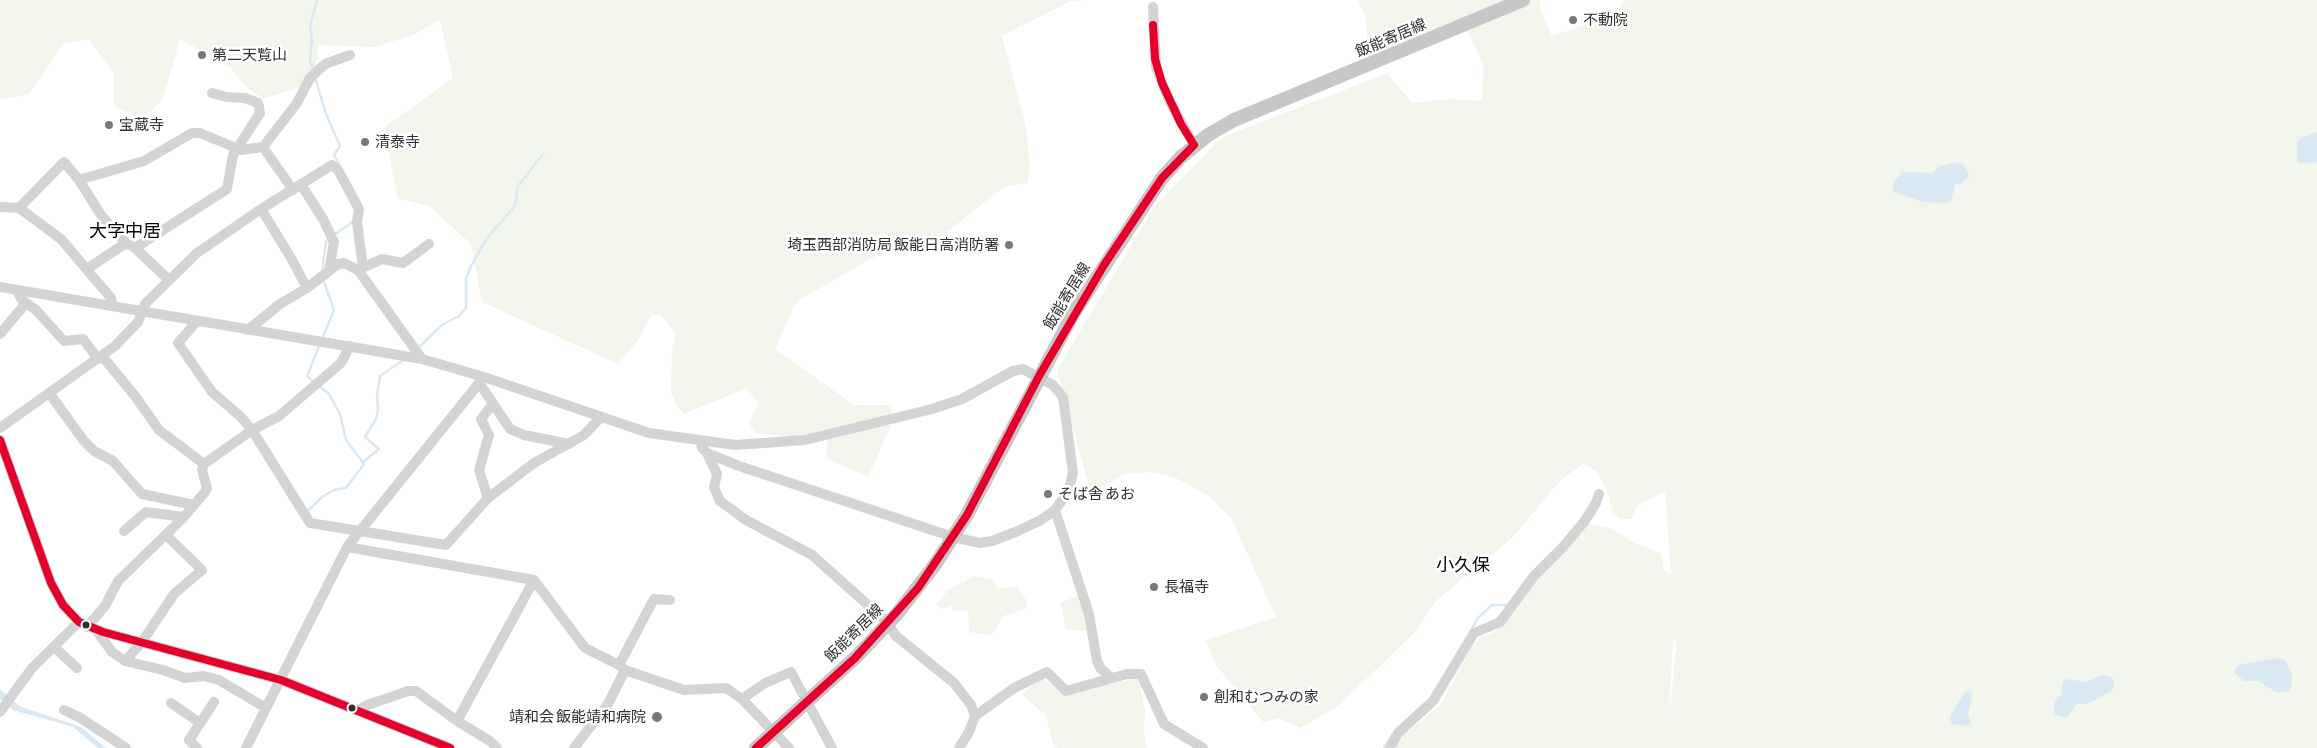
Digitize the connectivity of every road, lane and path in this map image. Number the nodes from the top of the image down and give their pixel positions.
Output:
1 (1523, 0) edge
2 (1153, 7) dead end
3 (350, 55) dead end
4 (212, 93) dead end
5 (1194, 145) junction
6 (263, 146) junction
7 (236, 148) junction
8 (79, 180) junction
9 (298, 188) junction
10 (0, 207) edge
11 (19, 208) junction
12 (261, 209) junction
13 (429, 244) dead end
14 (130, 245) junction
15 (88, 269) junction
16 (360, 269) junction
17 (329, 271) junction
18 (168, 279) junction
19 (0, 287) edge
20 (307, 288) junction
21 (17, 290) junction
22 (26, 303) junction
23 (112, 306) junction
24 (142, 312) junction
25 (197, 322) junction
26 (248, 330) junction
27 (0, 334) edge
28 (350, 346) junction
29 (100, 357) junction
30 (422, 359) junction
31 (1039, 376) junction
32 (482, 380) junction
33 (50, 394) junction
34 (492, 405) junction
35 (600, 418) junction
36 (0, 428) edge
37 (252, 430) junction
38 (0, 440) edge
39 (701, 442) junction
40 (569, 444) junction
41 (707, 453) junction
42 (204, 464) junction
43 (1598, 494) dead end
44 (488, 498) junction
45 (194, 505) junction
46 (1055, 510) junction
47 (184, 517) junction
48 (124, 531) dead end
49 (358, 531) junction
50 (166, 535) junction
51 (953, 537) junction
52 (347, 547) junction
53 (534, 580) junction
54 (670, 600) dead end
55 (87, 626) junction
56 (142, 642) junction
57 (54, 647) junction
58 (124, 661) junction
59 (77, 668) dead end
60 (622, 668) junction
61 (1112, 678) junction
62 (281, 680) junction
63 (742, 699) junction
64 (214, 702) dead end
65 (171, 703) dead end
66 (4, 706) edge
67 (266, 708) junction
68 (64, 710) dead end
69 (358, 710) junction
70 (975, 716) junction
71 (457, 721) junction
72 (200, 723) junction
73 (126, 748) edge
74 (198, 748) edge
75 (246, 748) edge
76 (450, 748) edge
77 (497, 748) edge
78 (574, 748) edge
79 (756, 748) edge
80 (789, 748) edge
81 (832, 748) edge
82 (959, 748) edge
83 (1203, 748) edge
84 (1390, 748) edge

1 - 5 main road, 飯能寄居線
2 - 5 street
3 - 6 street
4 - 7 street
5 - 31 main road, 飯能寄居線
6 - 7 street
6 - 9 street
7 - 8 street
7 - 14 street
8 - 11 street
8 - 14 street
9 - 12 street
9 - 16 street
9 - 17 street
10 - 11 street
11 - 15 street
12 - 18 street
12 - 20 street
13 - 16 street
14 - 15 street
14 - 18 street
15 - 23 street
16 - 17 street
16 - 30 street
17 - 20 street
18 - 24 street
19 - 21 street
20 - 26 street
21 - 22 street
21 - 23 street
22 - 27 street
22 - 29 street
23 - 24 street
24 - 25 street
24 - 29 street
25 - 26 street
25 - 37 street
26 - 28 street
28 - 30 street
28 - 37 street
29 - 33 street
29 - 42 street
30 - 32 street
31 - 39 street
31 - 46 street
31 - 51 main road, 飯能寄居線
32 - 34 street
32 - 35 street
32 - 49 street
33 - 36 street
33 - 45 street
34 - 40 street
34 - 44 street
35 - 39 street
35 - 40 street
37 - 42 street
37 - 49 street
38 - 55 street
39 - 41 street
40 - 44 street
41 - 51 street
41 - 70 street
42 - 45 street
43 - 84 street
44 - 49 street
45 - 47 street
46 - 51 street
46 - 61 street
47 - 48 street
47 - 50 street
49 - 52 street
50 - 55 street
50 - 56 street
51 - 79 main road, 飯能寄居線, bridge
52 - 53 street
52 - 62 street
53 - 60 street
53 - 71 street
54 - 60 street
55 - 56 street
55 - 57 street
55 - 58 street
56 - 58 street
56 - 62 street
57 - 59 street
57 - 66 street
58 - 67 street
60 - 63 street
60 - 78 street
61 - 70 street
61 - 83 street
62 - 67 street
62 - 69 street
63 - 80 street
63 - 81 street
64 - 72 street
65 - 72 street
67 - 75 street
68 - 73 street
69 - 71 street
69 - 76 street
70 - 82 street
71 - 77 street
72 - 74 street

